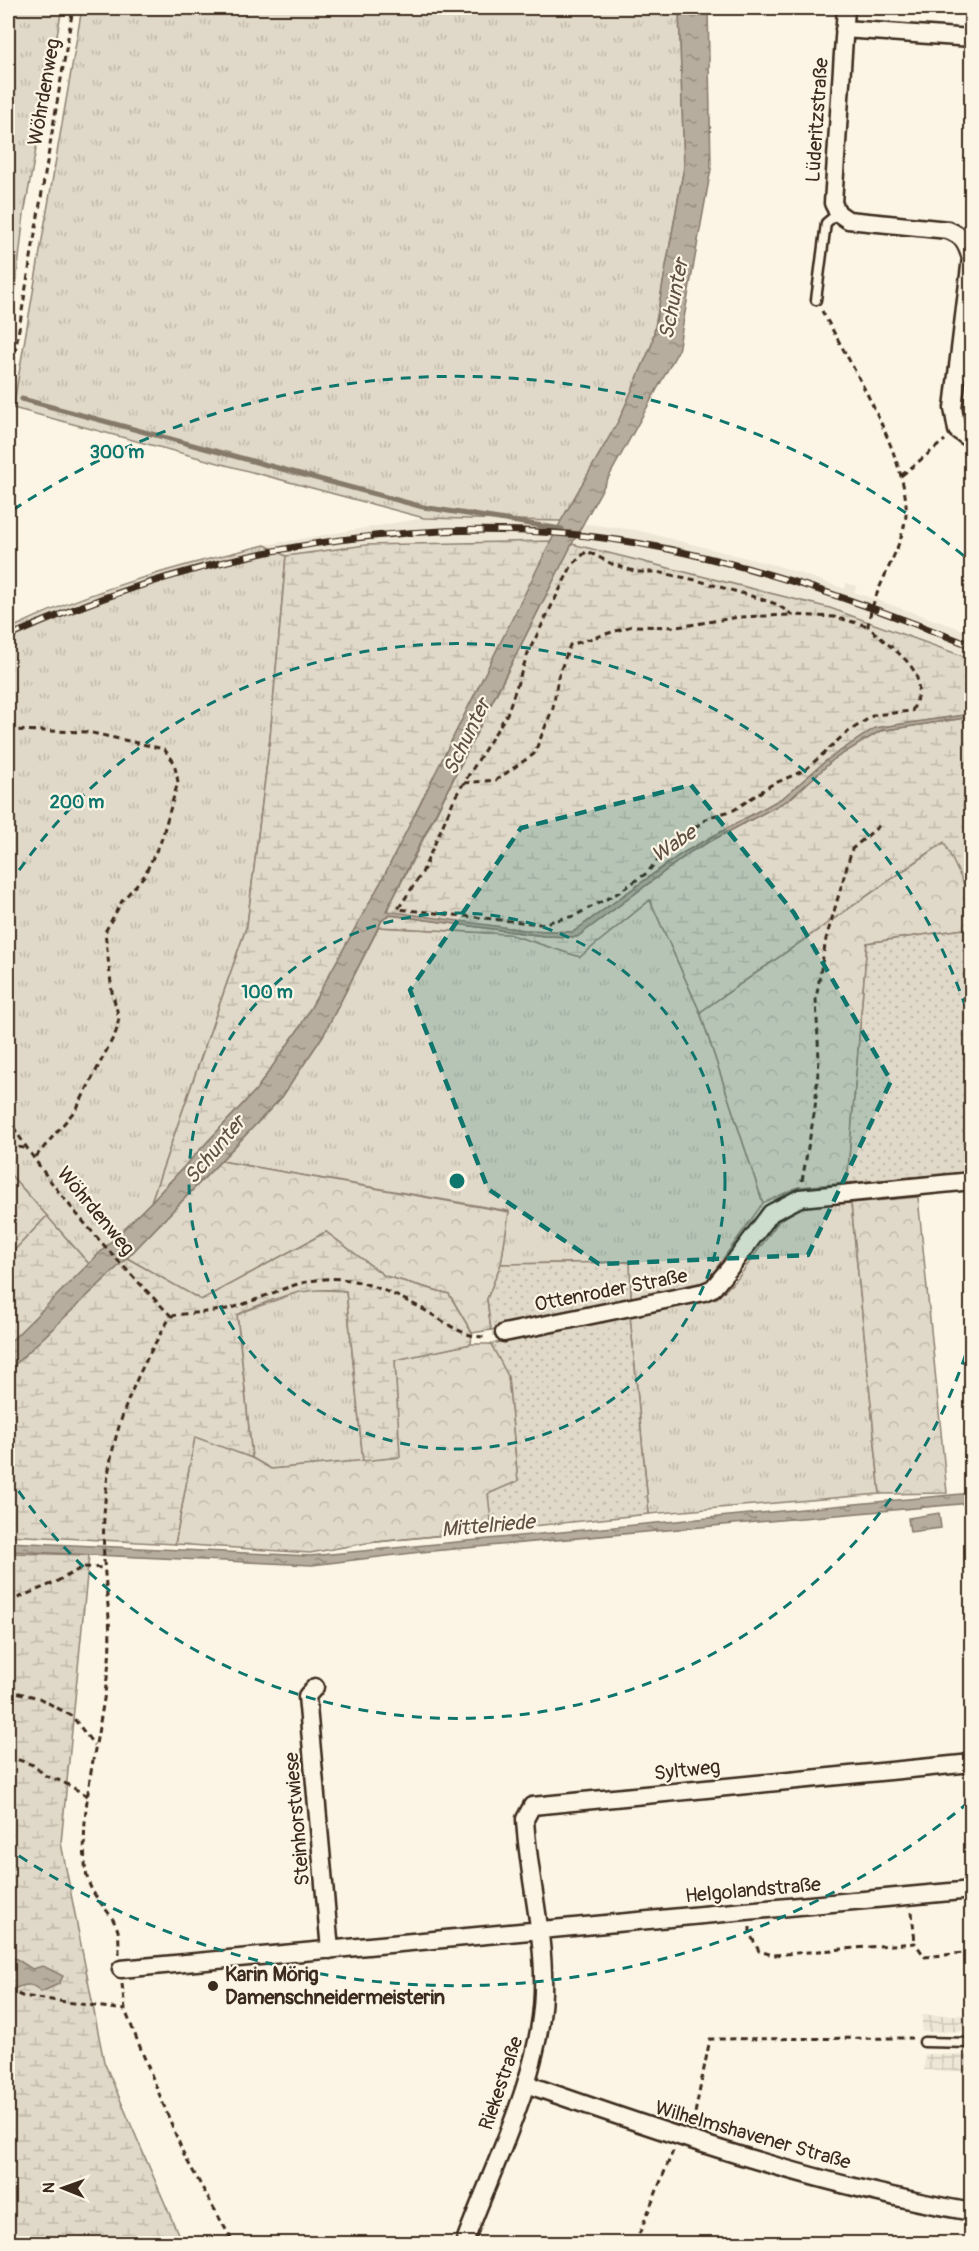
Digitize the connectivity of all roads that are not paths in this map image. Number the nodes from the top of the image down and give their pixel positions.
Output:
1 (846, 8) edge
2 (844, 29) junction
3 (972, 38) edge
4 (838, 213) junction
5 (816, 300) road end
6 (972, 440) edge
7 (972, 1181) edge
8 (504, 1333) road end
9 (315, 1687) dead end
10 (972, 1763) edge
11 (972, 1890) edge
12 (538, 1930) junction
13 (330, 1950) junction
14 (121, 1969) road end
15 (924, 2042) road end
16 (972, 2043) edge
17 (526, 2084) junction
18 (972, 2212) edge
19 (464, 2244) edge

1 - 2 street, Lüderitzstraße
2 - 3 street
2 - 4 street, Lüderitzstraße
4 - 5 lane
4 - 6 street
7 - 8 street, Ottenroder Straße
9 - 13 street, Steinhorstwiese
10 - 12 street, Syltweg
11 - 12 street, Helgolandstraße
12 - 13 street
12 - 17 street, Riekestraße
13 - 14 street
15 - 16 lane
17 - 18 street, Wilhelmshavener Straße
17 - 19 street, Riekestraße

